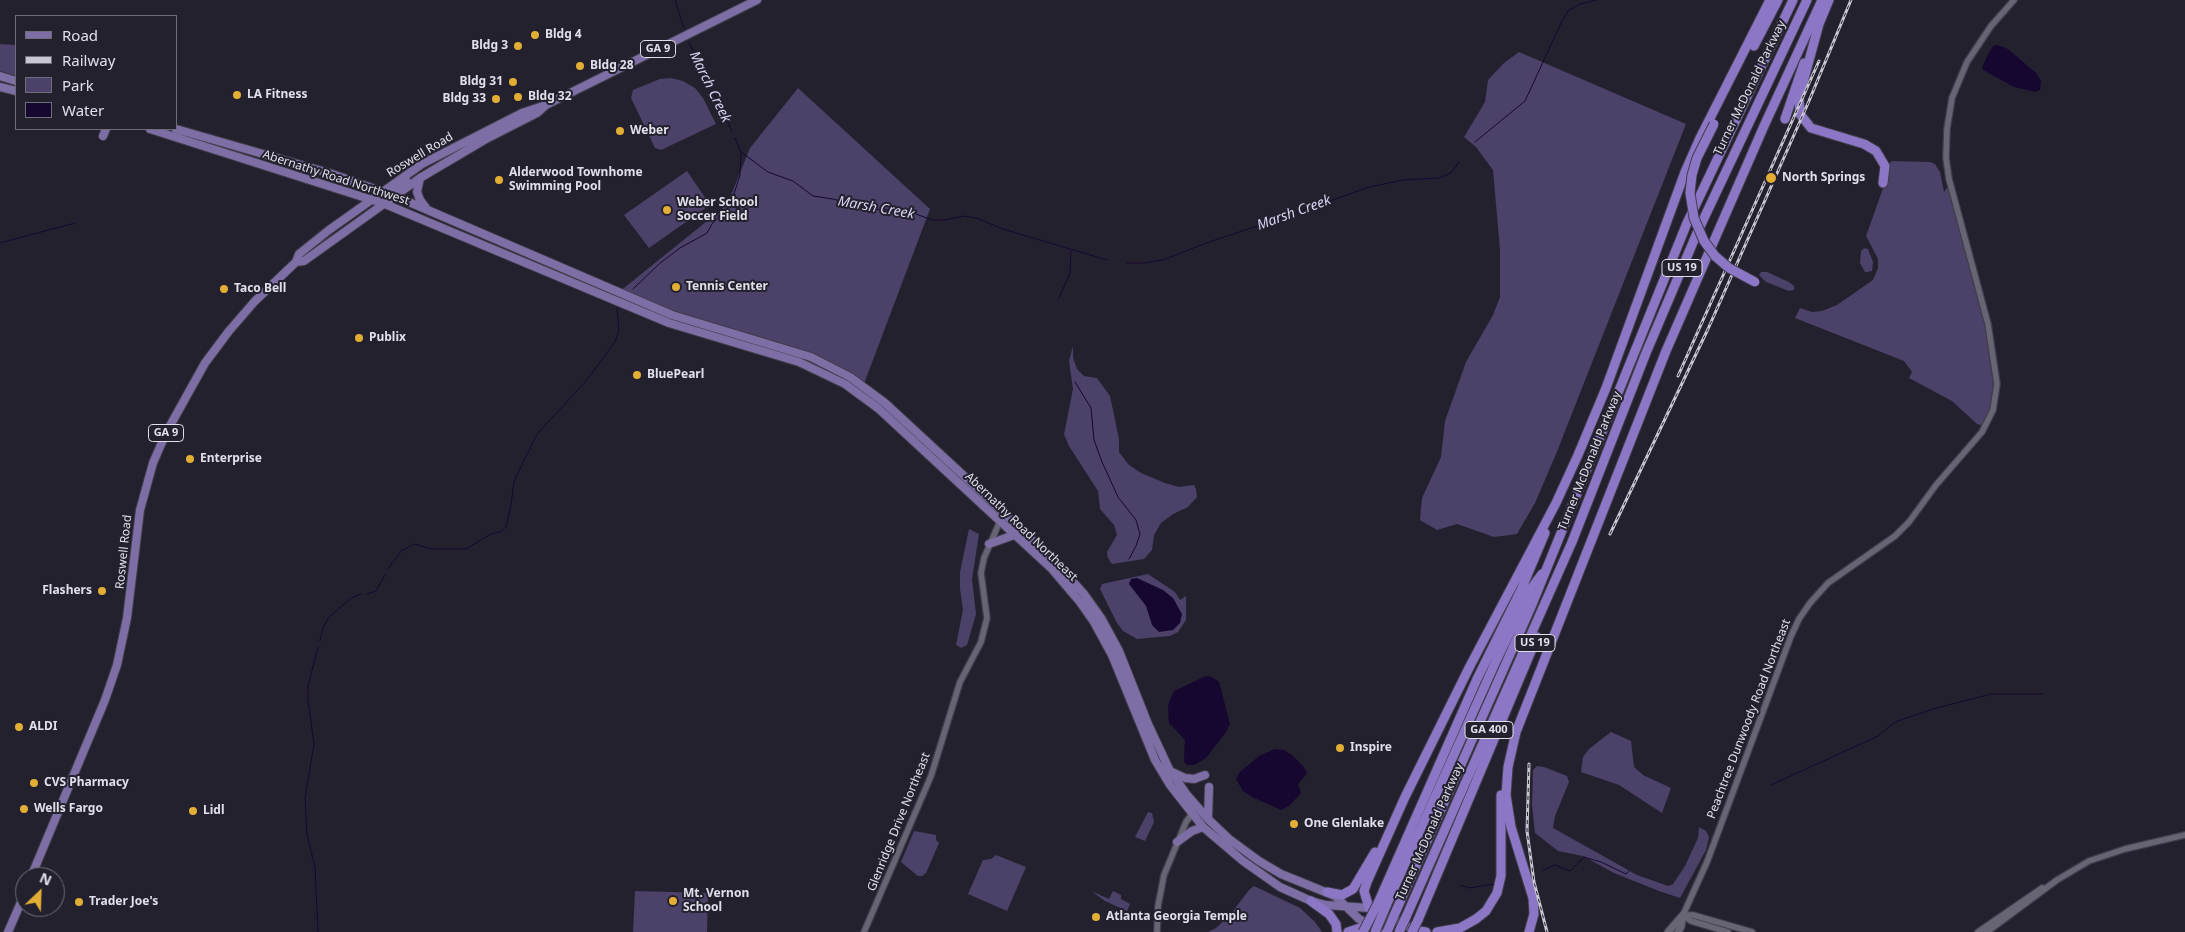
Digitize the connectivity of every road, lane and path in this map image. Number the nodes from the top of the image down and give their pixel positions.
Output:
1 (757, 0) edge
2 (1770, 0) edge
3 (1778, 0) edge
4 (1793, 0) edge
5 (1806, 0) edge
6 (1822, 0) edge
7 (1829, 0) edge
8 (2014, 0) edge
9 (1819, 24) junction
10 (0, 76) edge
11 (15, 81) edge
12 (0, 87) edge
13 (15, 91) edge
14 (546, 105) junction
15 (1785, 119) dead end
16 (153, 130) edge
17 (178, 130) edge
18 (205, 145) junction
19 (237, 151) dead end
20 (420, 178) junction
21 (1883, 184) dead end
22 (345, 191) junction
23 (388, 194) junction
24 (378, 201) junction
25 (428, 210) junction
26 (353, 213) junction
27 (460, 235) junction
28 (518, 248) junction
29 (296, 262) junction
30 (573, 272) joint
31 (568, 280) joint
32 (1755, 282) dead end
33 (1556, 502) junction
34 (1000, 521) junction
35 (1014, 534) junction
36 (1572, 542) junction
37 (989, 544) junction
38 (1550, 564) junction
39 (1529, 696) junction
40 (1170, 771) junction
41 (1205, 775) dead end
42 (1209, 786) dead end
43 (1405, 797) junction
44 (1189, 815) junction
45 (1208, 819) junction
46 (1203, 827) junction
47 (2185, 835) edge
48 (1177, 842) junction
49 (36, 867) edge
50 (2057, 880) junction
51 (1327, 892) junction
52 (1311, 901) junction
53 (1382, 905) junction
54 (1348, 907) junction
55 (1369, 908) junction
56 (1683, 915) junction
57 (15, 916) edge
58 (1369, 930) edge
59 (8, 932) edge
60 (864, 932) edge
61 (1156, 932) edge
62 (1337, 932) edge
63 (1348, 932) edge
64 (1386, 932) edge
65 (1400, 932) edge
66 (1419, 932) edge
67 (1437, 932) edge
68 (1529, 932) edge
69 (1668, 932) edge
70 (1678, 932) edge
71 (1728, 932) edge
72 (1752, 932) edge
73 (1978, 932) edge
74 (1987, 932) edge

1 - 14 main road, Roswell Road / GA 9
2 - 33 highway
3 - 32 highway, bridge
4 - 38 highway, Turner McDonald Parkway / US 19
5 - 36 highway, Turner McDonald Parkway / US 19
6 - 39 highway
7 - 9 highway
8 - 56 street, Peachtree Dunwoody Road Northeast
9 - 15 highway
9 - 21 highway
10 - 11 main road
12 - 13 main road
14 - 20 main road, Roswell Road / GA 9
14 - 23 main road, Roswell Road / GA 9
16 - 18 main road, Abernathy Road Northwest
17 - 23 main road, Abernathy Road Northwest
18 - 19 main road
18 - 22 main road, Abernathy Road Northwest
20 - 23 main road, Roswell Road / GA 9
20 - 25 main road
22 - 24 main road, Abernathy Road Northwest
22 - 26 main road
23 - 24 main road, Roswell Road / GA 9
23 - 24 main road, Roswell Road / GA 9
23 - 25 main road, Abernathy Road Northwest
24 - 26 main road, Roswell Road / GA 9
24 - 27 main road, Abernathy Road Northwest
24 - 29 main road, Roswell Road / GA 9
25 - 28 main road, Abernathy Road Northwest
26 - 29 main road, Roswell Road / GA 9
27 - 28 main road
27 - 31 main road, Abernathy Road Northwest
28 - 30 main road, Abernathy Road Northwest
29 - 49 main road, Roswell Road / GA 9
30 - 40 main road, Abernathy Road Northeast
31 - 34 main road, Abernathy Road Northeast
33 - 43 highway
33 - 53 highway
34 - 35 main road, Abernathy Road Northeast
34 - 37 street, Glenridge Drive Northeast
35 - 37 main road
35 - 44 main road, Abernathy Road Northeast
36 - 65 highway, Turner McDonald Parkway / GA 400, bridge
36 - 66 highway, US 19, bridge
37 - 60 street, Glenridge Drive Northeast
38 - 53 highway
38 - 64 highway, Turner McDonald Parkway / GA 400, bridge
39 - 67 highway
39 - 68 highway
40 - 41 main road
40 - 45 main road, Abernathy Road Northeast
42 - 45 main road
43 - 51 highway
43 - 55 highway
44 - 46 main road, Abernathy Road Northeast
44 - 48 street
45 - 51 main road, Abernathy Road Northeast
46 - 48 main road
46 - 52 main road, Abernathy Road Northeast
47 - 50 street
48 - 61 street
50 - 73 street
50 - 74 street
51 - 54 main road, Abernathy Road Northeast
52 - 54 main road, Abernathy Road Northeast
52 - 62 highway
53 - 58 highway, bridge
54 - 55 main road, Abernathy Road Northeast
54 - 58 main road, Abernathy Road Northeast
55 - 66 main road, Abernathy Road Northeast
56 - 69 main road, Peachtree Dunwoody Road Northeast
56 - 70 main road, Peachtree Dunwoody Road Northeast
56 - 71 street
56 - 72 street
57 - 59 main road
58 - 63 highway
58 - 64 main road, Abernathy Road Northeast

